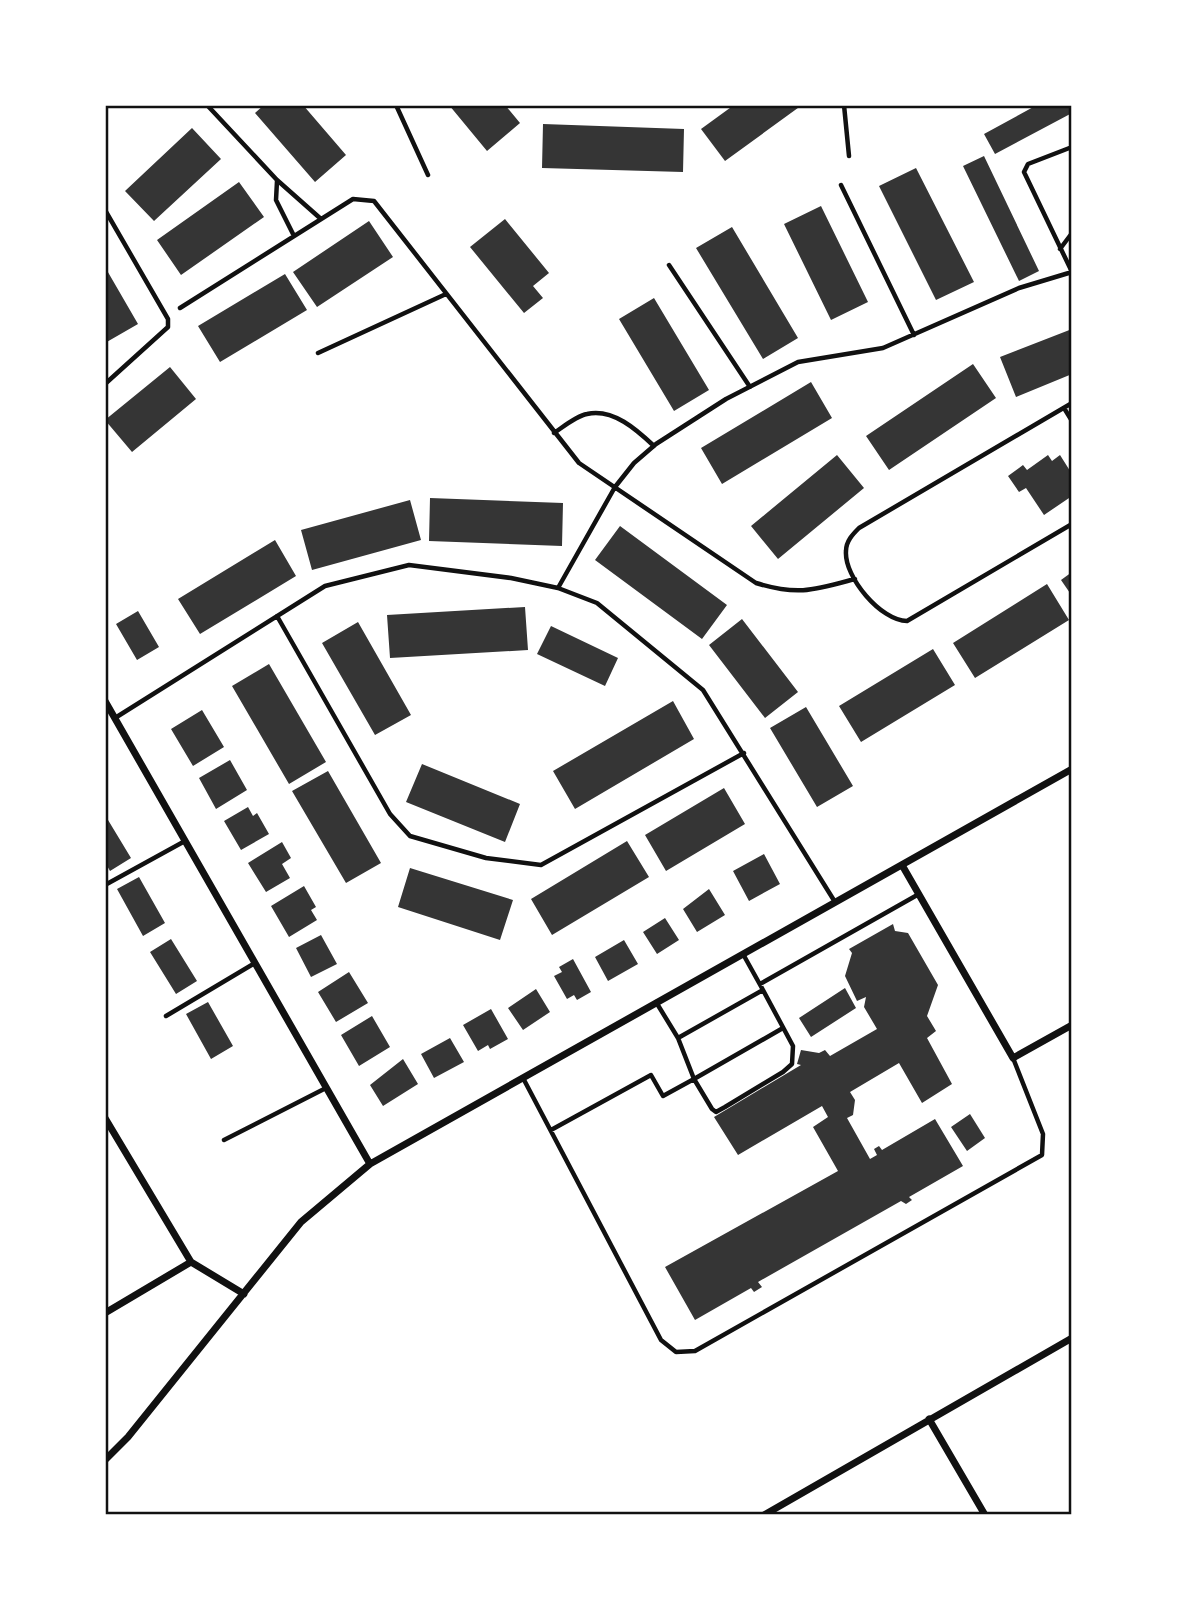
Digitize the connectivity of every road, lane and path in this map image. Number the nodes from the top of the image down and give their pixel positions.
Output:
1 (207, 105) edge
2 (396, 105) edge
3 (844, 105) edge
4 (1072, 147) edge
5 (849, 156) dead end
6 (428, 175) dead end
7 (277, 180) junction
8 (841, 185) dead end
9 (105, 210) edge
10 (321, 219) junction
11 (1072, 233) edge
12 (294, 236) junction
13 (1060, 249) junction
14 (669, 265) dead end
15 (1072, 272) edge
16 (446, 294) junction
17 (180, 308) dead end
18 (914, 335) junction
19 (318, 353) dead end
20 (105, 384) edge
21 (750, 387) junction
22 (1072, 404) edge
23 (1064, 408) junction
24 (1072, 421) edge
25 (554, 433) junction
26 (654, 446) junction
27 (615, 487) junction
28 (1072, 524) edge
29 (855, 579) junction
30 (558, 588) junction
31 (277, 616) junction
32 (105, 701) edge
33 (115, 718) junction
34 (744, 753) junction
35 (1072, 769) edge
36 (185, 841) junction
37 (902, 865) junction
38 (105, 886) edge
39 (919, 894) junction
40 (835, 902) junction
41 (743, 954) junction
42 (255, 963) junction
43 (760, 984) junction
44 (763, 990) junction
45 (656, 1002) junction
46 (166, 1016) dead end
47 (1072, 1025) edge
48 (783, 1028) junction
49 (678, 1038) junction
50 (1013, 1058) junction
51 (523, 1078) junction
52 (694, 1079) junction
53 (326, 1088) junction
54 (105, 1118) edge
55 (108, 1129) edge
56 (551, 1130) junction
57 (224, 1140) dead end
58 (370, 1164) junction
59 (191, 1262) junction
60 (244, 1294) junction
61 (105, 1313) edge
62 (1072, 1338) edge
63 (929, 1419) junction
64 (105, 1460) edge
65 (764, 1515) edge
66 (985, 1515) edge

1 - 7 lane
2 - 6 lane
3 - 5 lane
4 - 13 lane
7 - 10 lane
7 - 12 lane
8 - 18 lane
9 - 20 lane
10 - 12 lane
10 - 16 lane
11 - 13 lane
12 - 17 lane
13 - 15 lane
14 - 21 lane
15 - 18 lane
16 - 19 lane
16 - 25 lane
18 - 21 lane
21 - 26 lane
22 - 23 lane
23 - 24 lane
23 - 29 lane
25 - 26 lane
25 - 27 lane
26 - 27 lane
27 - 29 lane
27 - 30 lane
28 - 29 lane
30 - 31 lane
30 - 34 lane
31 - 33 lane
31 - 34 lane
32 - 33 street
33 - 36 street
34 - 40 lane
35 - 37 street
36 - 38 lane
36 - 42 street
37 - 39 street
37 - 40 street
39 - 43 lane
39 - 50 street
40 - 41 street
41 - 43 lane
41 - 45 street
42 - 46 lane
42 - 53 street
43 - 44 lane
44 - 48 lane
44 - 49 lane
45 - 49 lane
45 - 51 street
47 - 50 street
48 - 52 lane
48 - 52 lane
49 - 52 lane
50 - 56 lane
51 - 56 lane
51 - 58 street
52 - 56 lane
53 - 57 lane
53 - 58 street
54 - 55 street
55 - 59 street
58 - 60 street
59 - 60 street
59 - 61 street
60 - 64 street
62 - 63 street
63 - 65 street
63 - 66 street

